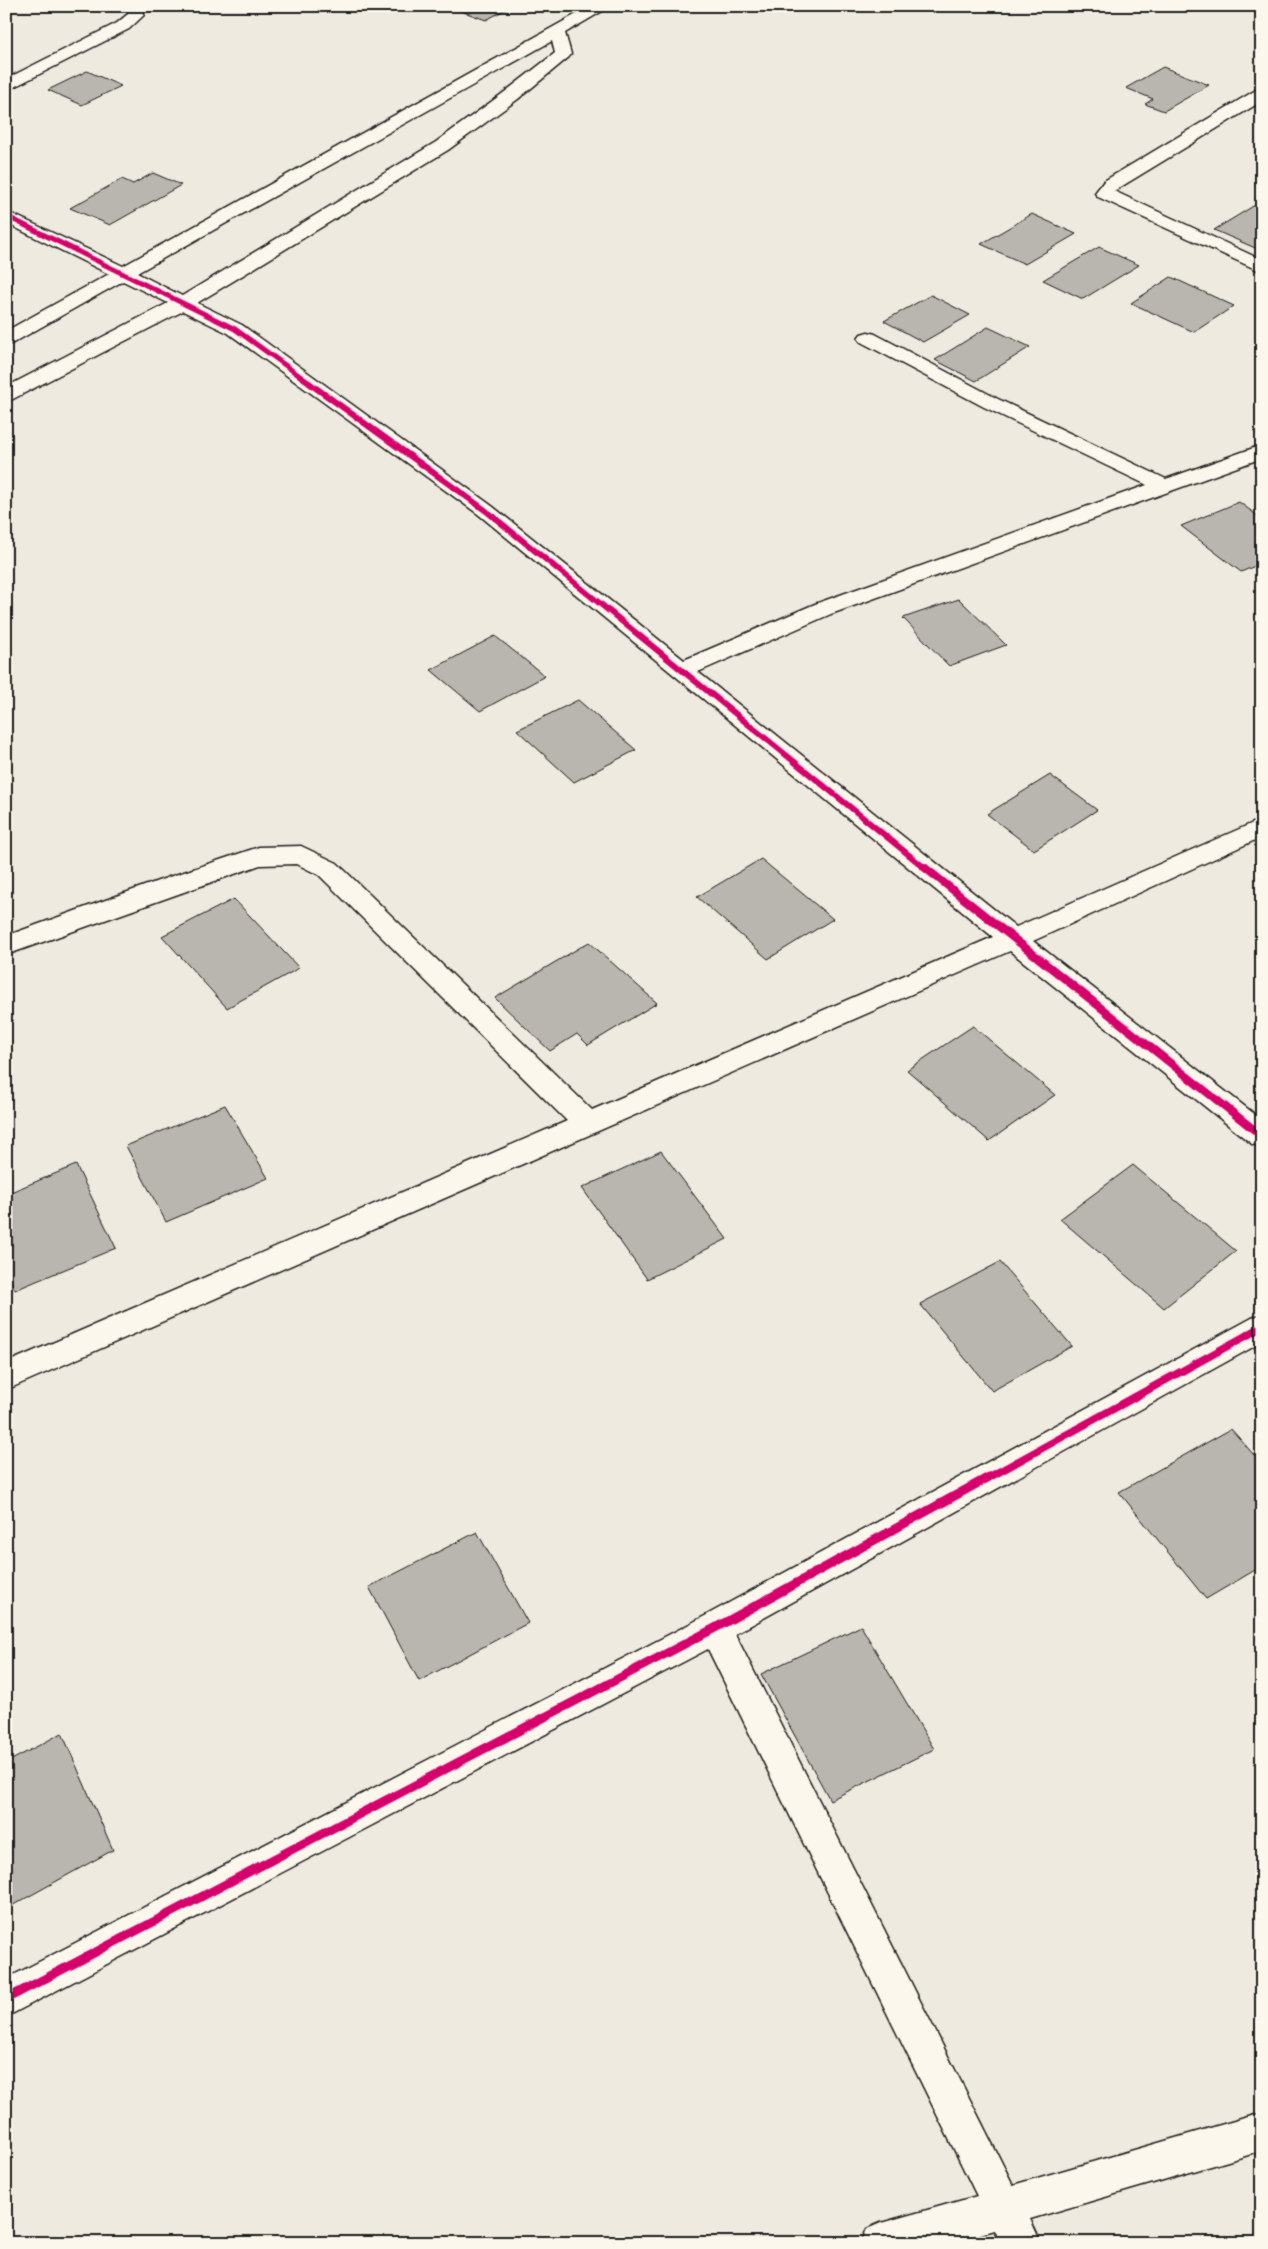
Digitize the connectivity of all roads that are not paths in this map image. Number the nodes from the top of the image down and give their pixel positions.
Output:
1 (136, 6) edge
2 (603, 6) edge
3 (557, 32) junction
4 (6, 86) edge
5 (1262, 94) edge
6 (6, 216) edge
7 (1262, 267) edge
8 (123, 274) junction
9 (183, 303) junction
10 (868, 338) dead end
11 (6, 339) edge
12 (6, 395) edge
13 (1262, 451) edge
14 (1165, 486) junction
15 (682, 670) junction
16 (1262, 827) edge
17 (1013, 939) junction
18 (6, 946) edge
19 (588, 1124) junction
20 (1262, 1136) edge
21 (1262, 1327) edge
22 (6, 1376) edge
23 (715, 1628) junction
24 (6, 1998) edge
25 (1262, 2132) edge
26 (1003, 2207) junction
27 (881, 2243) edge
28 (1021, 2243) edge

1 - 4 street
2 - 3 street
3 - 8 street
3 - 9 street
5 - 7 street
6 - 8 street
8 - 9 street
8 - 11 street
9 - 12 street
9 - 15 street
10 - 14 street
13 - 14 street
14 - 15 street
15 - 17 street
16 - 17 street
17 - 19 street
17 - 20 street
18 - 19 street
19 - 22 street
21 - 23 street
23 - 24 street
23 - 26 street
25 - 26 street
26 - 27 street
26 - 28 street

